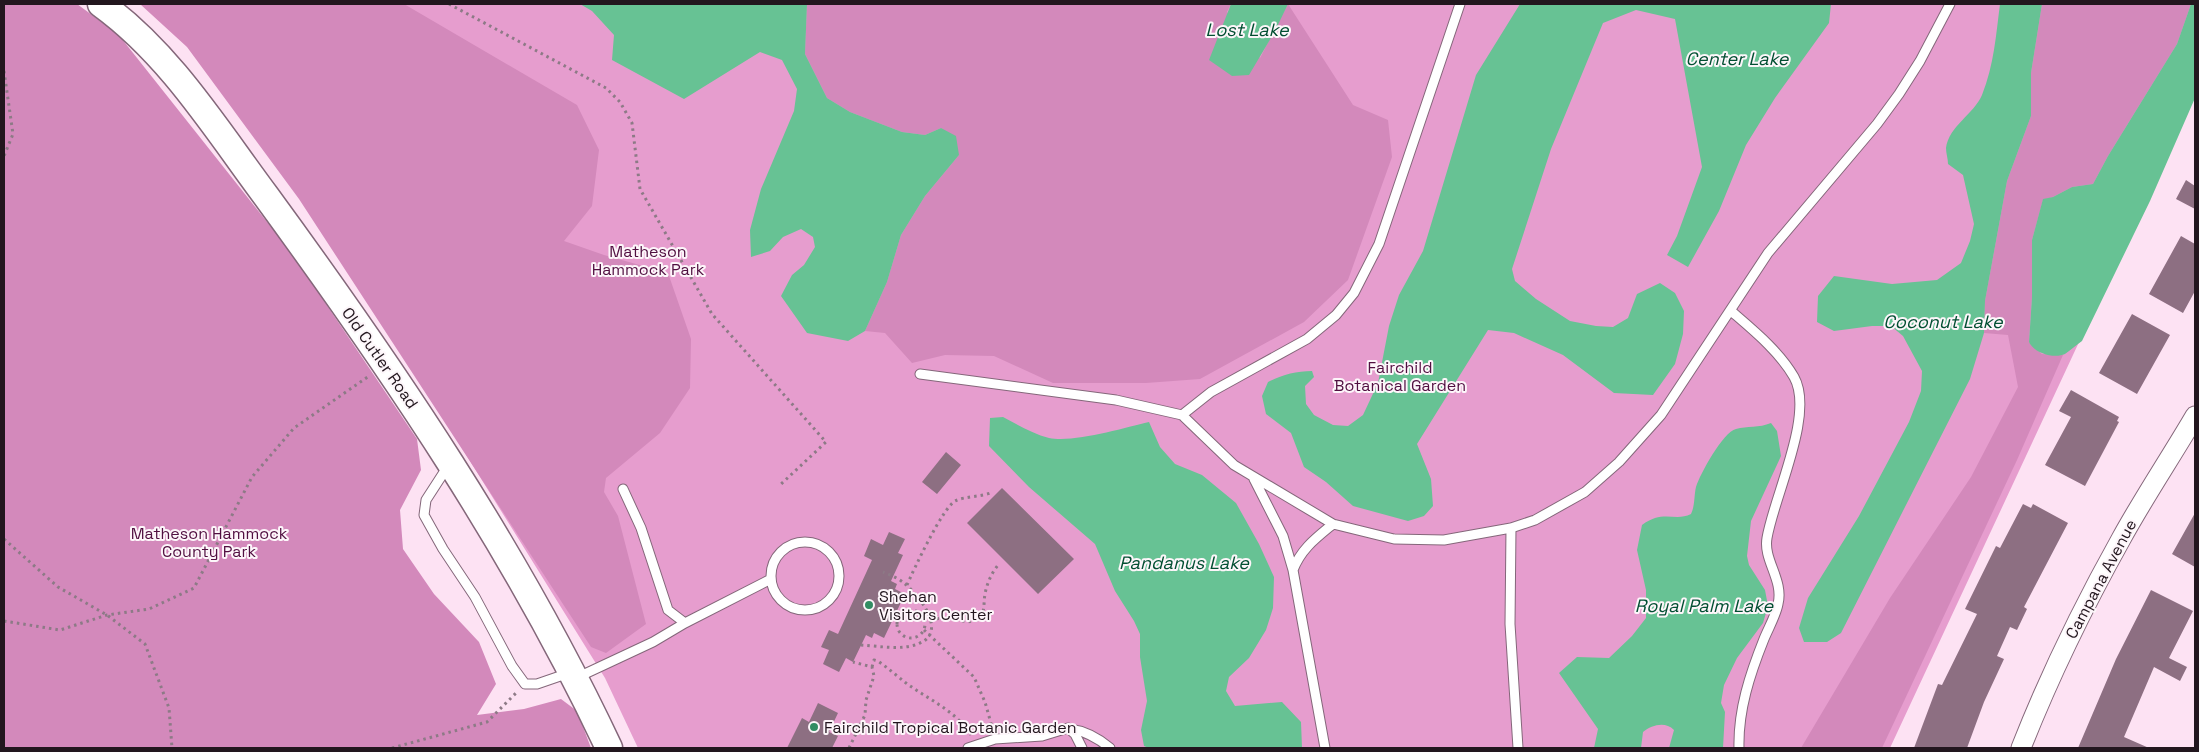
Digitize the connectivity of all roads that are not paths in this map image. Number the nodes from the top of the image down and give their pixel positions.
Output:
1 (101, 4) edge
2 (1460, 4) edge
3 (1950, 4) edge
4 (1731, 311) junction
5 (920, 374) dead end
6 (1182, 415) junction
7 (2195, 416) edge
8 (450, 463) junction
9 (1254, 478) junction
10 (623, 489) dead end
11 (1333, 524) junction
12 (1512, 528) junction
13 (1293, 570) junction
14 (771, 579) junction
15 (685, 623) junction
16 (574, 675) junction
17 (1068, 728) junction
18 (972, 747) edge
19 (609, 748) edge
20 (1082, 748) edge
21 (1110, 748) edge
22 (1325, 748) edge
23 (1518, 748) edge
24 (1739, 748) edge
25 (2021, 748) edge

1 - 8 main road, Old Cutler Road
2 - 6 lane
3 - 4 lane
4 - 12 lane
4 - 24 lane
5 - 6 lane
6 - 9 lane
7 - 25 street, Campana Avenue
8 - 16 main road, Old Cutler Road
8 - 16 lane
9 - 11 lane
9 - 13 lane
10 - 15 lane
11 - 12 lane
11 - 13 lane
12 - 23 lane
13 - 22 lane
14 - 14 lane
14 - 15 lane
15 - 16 lane
16 - 19 main road, Old Cutler Road
17 - 18 lane
17 - 20 lane
17 - 21 lane

